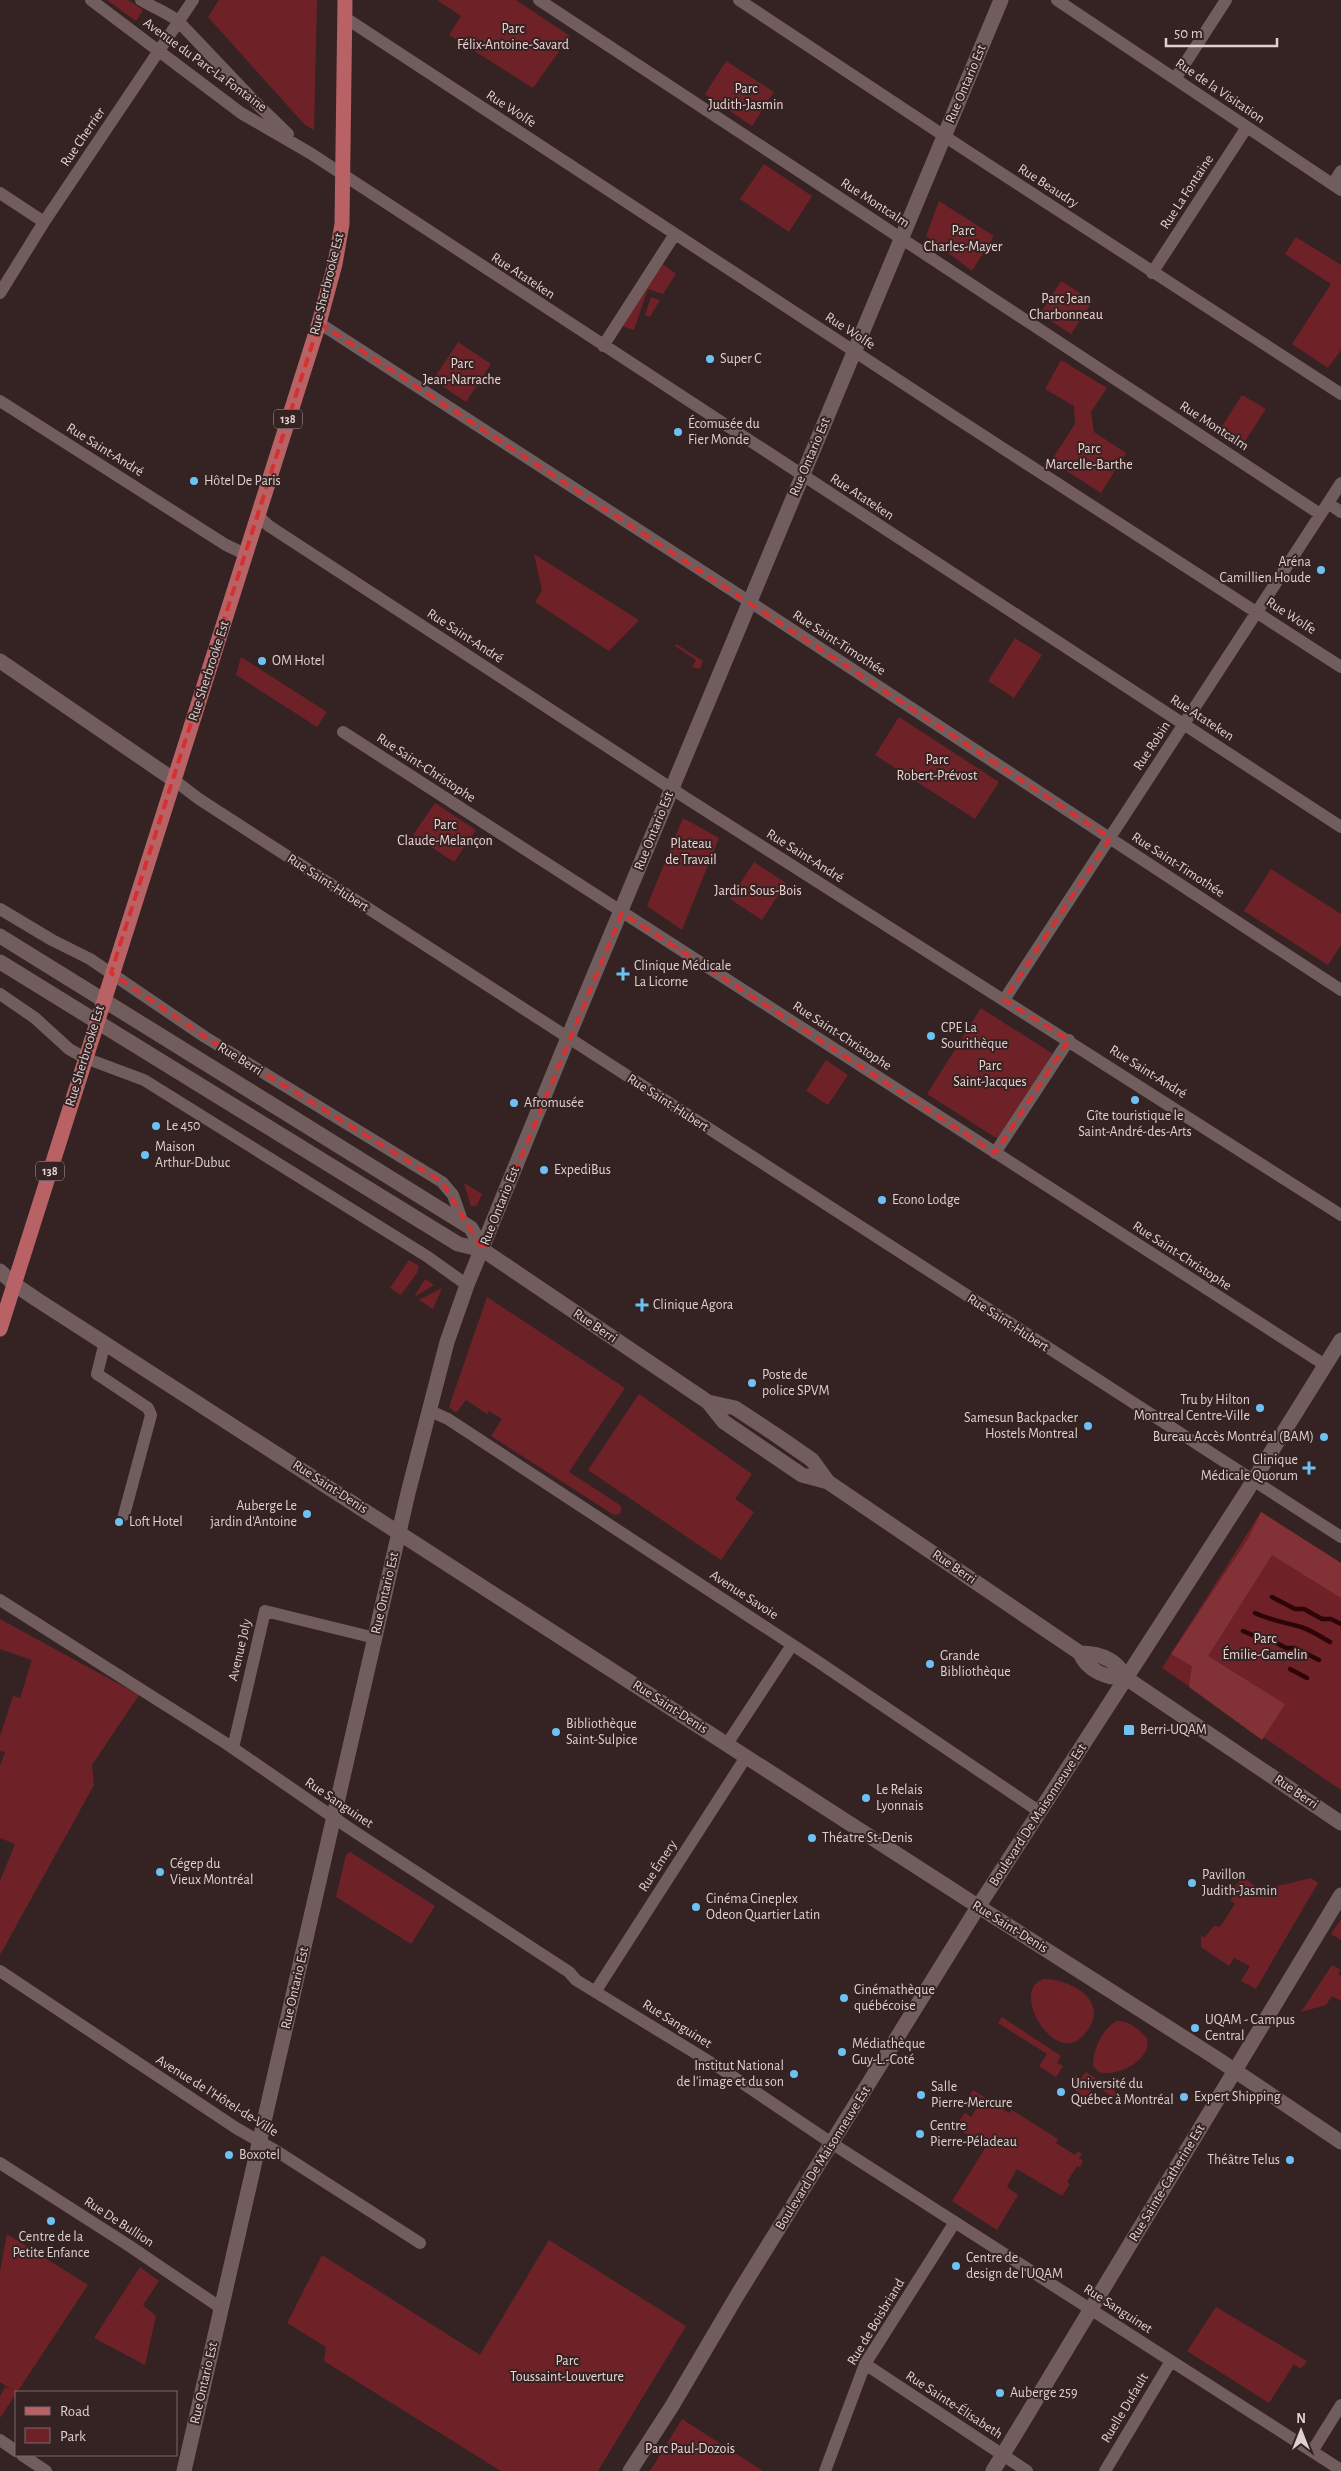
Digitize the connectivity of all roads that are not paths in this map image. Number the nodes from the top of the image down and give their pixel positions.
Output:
1 (91, 0) edge
2 (141, 0) edge
3 (193, 0) edge
4 (345, 0) edge
5 (539, 0) edge
6 (740, 0) edge
7 (1001, 0) edge
8 (1057, 0) edge
9 (1226, 0) edge
10 (344, 17) junction
11 (178, 21) junction
12 (158, 52) junction
13 (1175, 79) junction
14 (1247, 127) junction
15 (944, 136) junction
16 (304, 150) junction
17 (1341, 171) edge
18 (342, 176) junction
19 (1337, 187) edge
20 (0, 193) edge
21 (44, 222) junction
22 (675, 234) junction
23 (902, 238) junction
24 (1152, 273) junction
25 (0, 293) edge
26 (319, 323) junction
27 (603, 346) junction
28 (854, 351) junction
29 (1341, 394) edge
30 (0, 401) edge
31 (802, 476) junction
32 (1341, 483) edge
33 (1328, 503) junction
34 (1341, 512) edge
35 (1320, 514) junction
36 (258, 516) junction
37 (245, 554) junction
38 (750, 602) junction
39 (1256, 612) junction
40 (0, 661) edge
41 (1341, 667) edge
42 (1183, 724) junction
43 (343, 732) dead end
44 (174, 780) junction
45 (672, 788) junction
46 (1341, 827) edge
47 (1110, 838) junction
48 (0, 909) edge
49 (622, 913) junction
50 (0, 936) edge
51 (0, 962) edge
52 (109, 979) junction
53 (1341, 990) edge
54 (0, 994) edge
55 (1004, 1000) junction
56 (568, 1039) junction
57 (1069, 1040) junction
58 (85, 1058) junction
59 (995, 1153) junction
60 (1341, 1215) edge
61 (463, 1223) junction
62 (483, 1250) junction
63 (0, 1271) edge
64 (14, 1284) junction
65 (467, 1285) junction
66 (0, 1329) edge
67 (1341, 1340) edge
68 (105, 1342) junction
69 (1325, 1365) junction
70 (428, 1410) junction
71 (1253, 1481) junction
72 (124, 1515) dead end
73 (399, 1532) junction
74 (1341, 1537) edge
75 (0, 1600) edge
76 (375, 1638) junction
77 (792, 1645) junction
78 (1126, 1678) junction
79 (727, 1744) junction
80 (233, 1748) junction
81 (746, 1757) junction
82 (1040, 1812) junction
83 (334, 1818) junction
84 (1341, 1823) edge
85 (1341, 1895) edge
86 (978, 1907) junction
87 (0, 1971) edge
88 (595, 1992) junction
89 (1234, 2070) junction
90 (259, 2141) junction
91 (1341, 2142) edge
92 (833, 2144) junction
93 (0, 2163) edge
94 (955, 2222) junction
95 (420, 2243) dead end
96 (221, 2308) junction
97 (1091, 2308) junction
98 (1171, 2361) junction
99 (865, 2364) junction
100 (1341, 2405) edge
101 (0, 2440) edge
102 (15, 2450) edge
103 (1313, 2450) junction
104 (1002, 2455) junction
105 (24, 2456) edge
106 (1341, 2470) edge
107 (46, 2471) edge
108 (184, 2471) edge
109 (630, 2471) edge
110 (825, 2471) edge
111 (993, 2471) edge
112 (1027, 2471) edge
113 (1105, 2471) edge

1 - 12 street, Avenue du Parc-La Fontaine
2 - 11 street, Avenue du Parc-La Fontaine
3 - 11 street, Rue Cherrier
4 - 10 main road, Rue Sherbrooke Est / 138
5 - 23 street, Rue Montcalm
6 - 15 street, Rue Beaudry
7 - 15 street, Rue Ontario Est
8 - 13 street, Rue de la Visitation
9 - 13 street
10 - 18 main road, Rue Sherbrooke Est / 138
10 - 22 street, Rue Wolfe
11 - 12 street, Rue Cherrier
11 - 16 street, Avenue du Parc-La Fontaine
12 - 16 street, Avenue du Parc-La Fontaine
12 - 21 street, Rue Cherrier
13 - 14 street, Rue de la Visitation
14 - 19 street, Rue de la Visitation
14 - 24 street, Rue La Fontaine
15 - 23 street, Rue Ontario Est
15 - 24 street, Rue Beaudry
16 - 18 street, Avenue du Parc-La Fontaine
17 - 19 street
18 - 26 main road, Rue Sherbrooke Est / 138
18 - 27 street, Rue Atateken
20 - 21 street
21 - 25 street, Rue Cherrier
22 - 27 street
22 - 28 street, Rue Wolfe
23 - 28 street, Rue Ontario Est
23 - 35 street, Rue Montcalm
24 - 29 street, Rue Beaudry
26 - 36 main road, Rue Sherbrooke Est / 138
26 - 38 street, Rue Saint-Timothée
27 - 31 street, Rue Atateken
28 - 31 street, Rue Ontario Est
28 - 39 street, Rue Wolfe
30 - 37 street, Rue Saint-André
31 - 38 street, Rue Ontario Est
31 - 42 street, Rue Atateken
32 - 33 street, Rue Robin
33 - 34 street
33 - 35 street, Rue Robin
35 - 39 street, Rue Robin
36 - 37 main road, Rue Sherbrooke Est / 138
36 - 45 street, Rue Saint-André
37 - 44 main road, Rue Sherbrooke Est / 138
38 - 45 street, Rue Ontario Est
38 - 47 street, Rue Saint-Timothée
39 - 41 street, Rue Wolfe
39 - 42 street, Rue Robin
40 - 44 street, Rue Saint-Hubert
42 - 46 street, Rue Atateken
42 - 47 street, Rue Robin
43 - 49 street, Rue Saint-Christophe
44 - 52 main road, Rue Sherbrooke Est / 138
44 - 56 street, Rue Saint-Hubert
45 - 49 street, Rue Ontario Est
45 - 55 street, Rue Saint-André
47 - 53 street, Rue Saint-Timothée
47 - 55 street, Rue Robin
48 - 52 street, Rue Berri
49 - 56 street, Rue Ontario Est
49 - 59 street, Rue Saint-Christophe
50 - 61 street, Rue Berri
51 - 62 street, Rue Berri
52 - 58 main road, Rue Sherbrooke Est / 138
52 - 61 street, Rue Berri
54 - 58 street
55 - 57 street, Rue Saint-André
56 - 62 street, Rue Ontario Est
56 - 71 street, Rue Saint-Hubert
57 - 59 street
57 - 60 street, Rue Saint-André
58 - 64 main road, Rue Sherbrooke Est / 138
58 - 65 street
59 - 69 street, Rue Saint-Christophe
61 - 62 street, Rue Berri
62 - 65 street, Rue Ontario Est
62 - 78 street, Rue Berri
63 - 64 street, Rue Saint-Denis
64 - 66 main road, Rue Sherbrooke Est / 138
64 - 68 street, Rue Saint-Denis
65 - 70 street, Rue Ontario Est
67 - 69 street, Boulevard De Maisonneuve Est
68 - 72 street
68 - 73 street, Rue Saint-Denis
69 - 71 street, Boulevard De Maisonneuve Est
70 - 73 street, Rue Ontario Est
70 - 77 street, Avenue Savoie
71 - 74 street, Rue Saint-Hubert
71 - 78 street, Boulevard De Maisonneuve Est
73 - 76 street, Rue Ontario Est
73 - 79 street, Rue Saint-Denis
75 - 80 street, Rue Sanguinet
76 - 80 street, Avenue Joly
76 - 83 street, Rue Ontario Est
77 - 79 street
77 - 82 street, Avenue Savoie
78 - 82 street, Boulevard De Maisonneuve Est
78 - 84 street, Rue Berri
79 - 81 street, Rue Saint-Denis
80 - 83 street, Rue Sanguinet
81 - 86 street, Rue Saint-Denis
81 - 88 street, Rue Émery
82 - 86 street, Boulevard De Maisonneuve Est
83 - 88 street, Rue Sanguinet
83 - 90 street, Rue Ontario Est
85 - 89 street, Rue Sainte-Catherine Est
86 - 89 street, Rue Saint-Denis
86 - 92 street, Boulevard De Maisonneuve Est
87 - 90 street, Avenue de l'Hôtel-de-Ville
88 - 92 street, Rue Sanguinet
89 - 91 street, Rue Saint-Denis
89 - 97 street, Rue Sainte-Catherine Est
90 - 95 street, Avenue de l'Hôtel-de-Ville
90 - 96 street, Rue Ontario Est
92 - 94 street, Rue Sanguinet
92 - 109 street, Boulevard De Maisonneuve Est
93 - 96 street, Rue De Bullion
94 - 97 street, Rue Sanguinet
94 - 99 street, Rue de Boisbriand
96 - 108 street, Rue Ontario Est
97 - 98 street, Rue Sanguinet
97 - 104 street, Rue Sainte-Catherine Est
98 - 103 street, Rue Sanguinet
98 - 113 street, Ruelle Dufault
99 - 104 street, Rue Sainte-Élisabeth
99 - 110 street, Rue de Boisbriand
100 - 103 street
101 - 102 street
103 - 106 street, Rue Sanguinet
104 - 111 street, Rue Sainte-Catherine Est
104 - 112 street, Rue Sainte-Élisabeth
105 - 107 street

